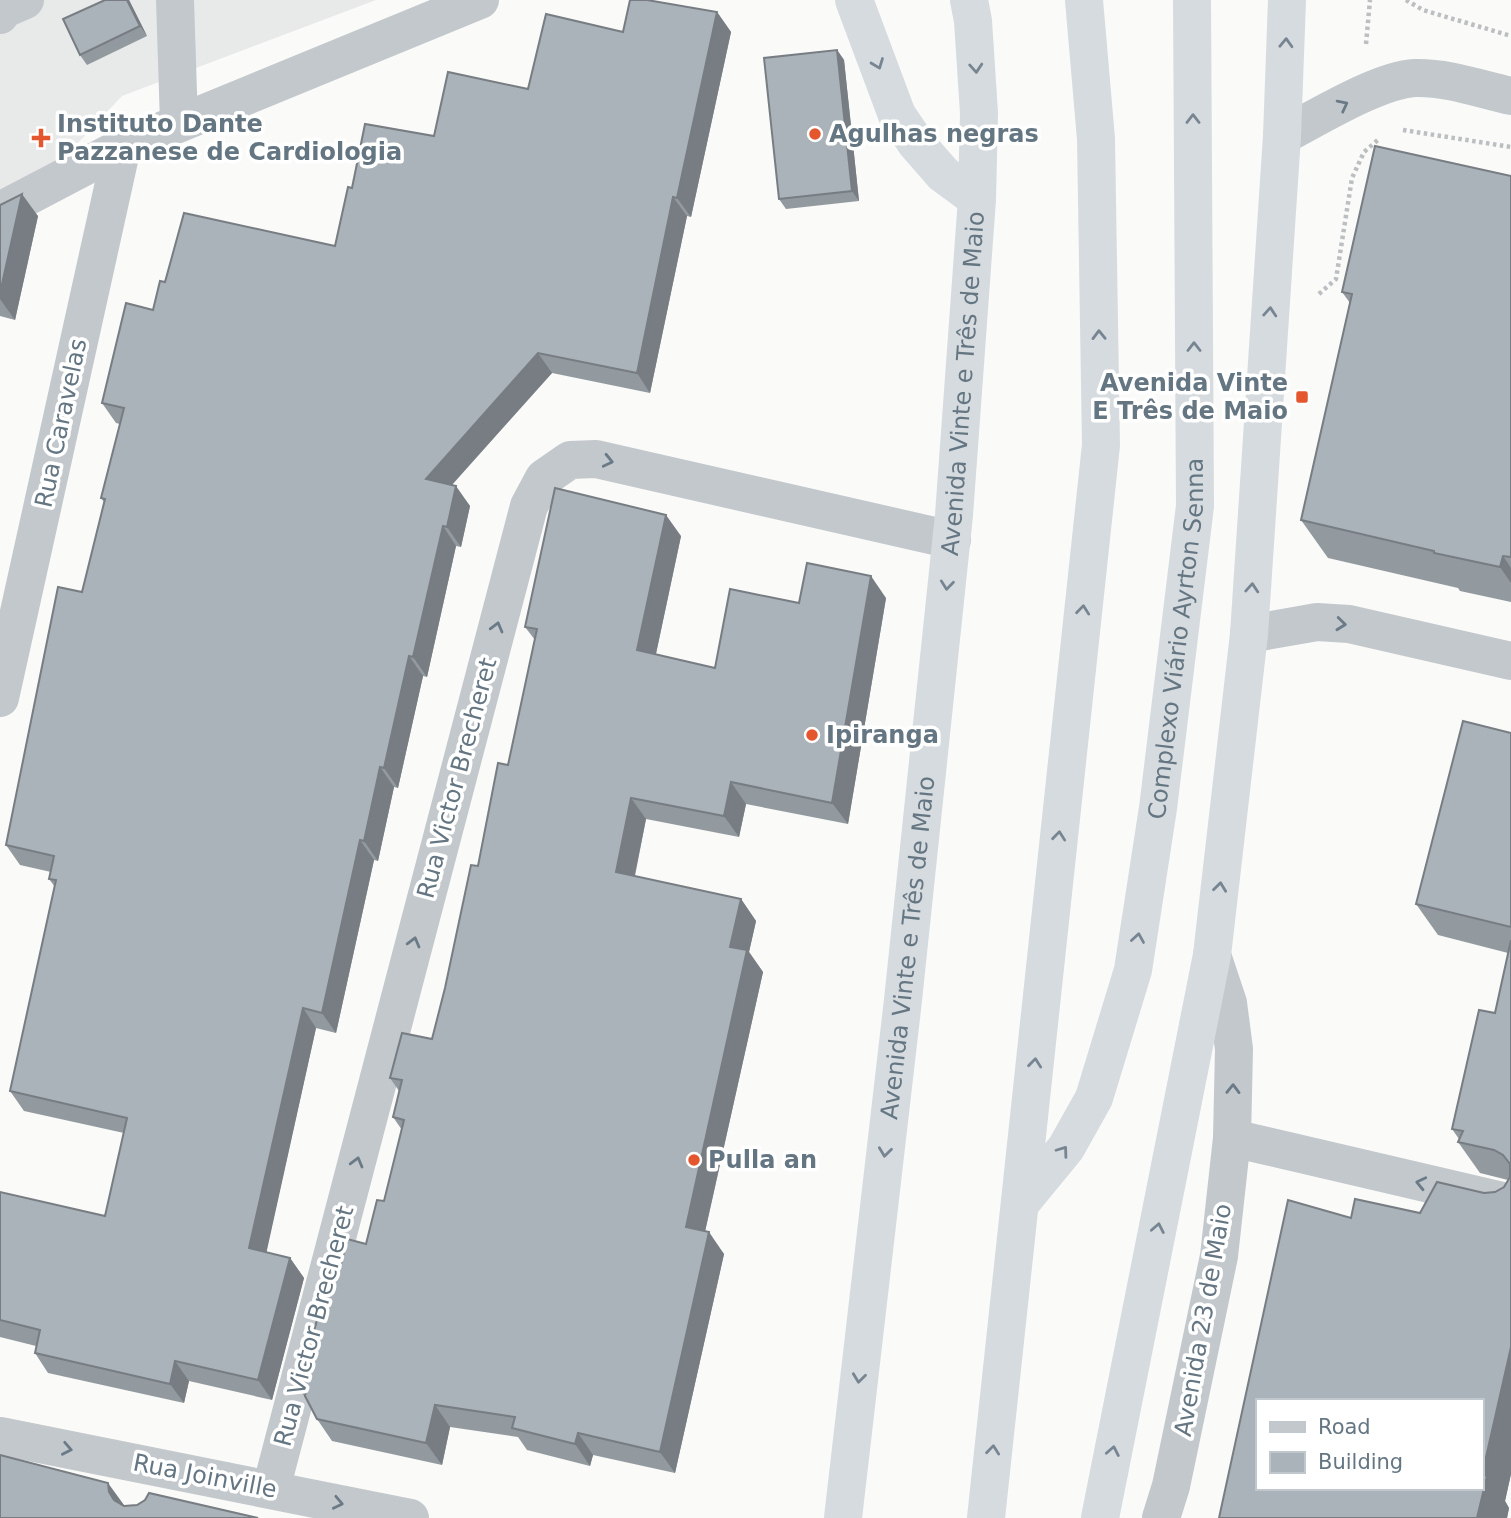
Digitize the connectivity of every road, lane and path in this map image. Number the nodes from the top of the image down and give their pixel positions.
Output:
1 (25, 0) edge
2 (175, 0) edge
3 (480, 0) edge
4 (854, 0) edge
5 (969, 0) edge
6 (1084, 0) edge
7 (1192, 0) edge
8 (1287, 0) edge
9 (1406, 0) edge
10 (0, 15) edge
11 (1511, 36) edge
12 (1511, 96) edge
13 (179, 123) junction
14 (1398, 131) dead end
15 (1388, 132) dead end
16 (1282, 136) junction
17 (122, 147) junction
18 (1511, 147) edge
19 (977, 199) junction
20 (0, 211) edge
21 (1268, 343) junction
22 (952, 540) junction
23 (1250, 634) junction
24 (1511, 661) edge
25 (0, 698) edge
26 (1212, 955) junction
27 (1232, 1138) junction
28 (1511, 1203) edge
29 (1020, 1204) junction
30 (0, 1436) edge
31 (164, 1468) junction
32 (271, 1489) junction
33 (155, 1506) edge
34 (410, 1518) edge
35 (843, 1518) edge
36 (986, 1518) edge
37 (1100, 1518) edge
38 (1161, 1518) edge

1 - 10 street
2 - 13 street
3 - 13 street
4 -> 19 highway
5 -> 19 highway, Avenida Vinte e Três de Maio
29 -> 6 highway
29 -> 7 highway, Complexo Viário Ayrton Senna
16 -> 8 highway
9 - 11 path
16 -> 12 street
13 - 17 street
14 - 18 path
15 - 21 path
21 -> 16 highway
17 - 20 street
17 - 25 street, Rua Caravelas
19 - 22 highway, Avenida Vinte e Três de Maio
23 -> 21 highway
32 -> 22 street, Rua Victor Brecheret
22 -> 35 highway, Avenida Vinte e Três de Maio
23 -> 24 street
26 -> 23 highway
27 -> 26 street, Avenida 23 de Maio
37 -> 26 highway
28 -> 27 street
27 - 38 street, Avenida 23 de Maio
36 -> 29 highway
30 -> 31 street, Rua Joinville
31 - 32 street, Rua Joinville
31 - 33 street
32 -> 34 street, Rua Joinville

